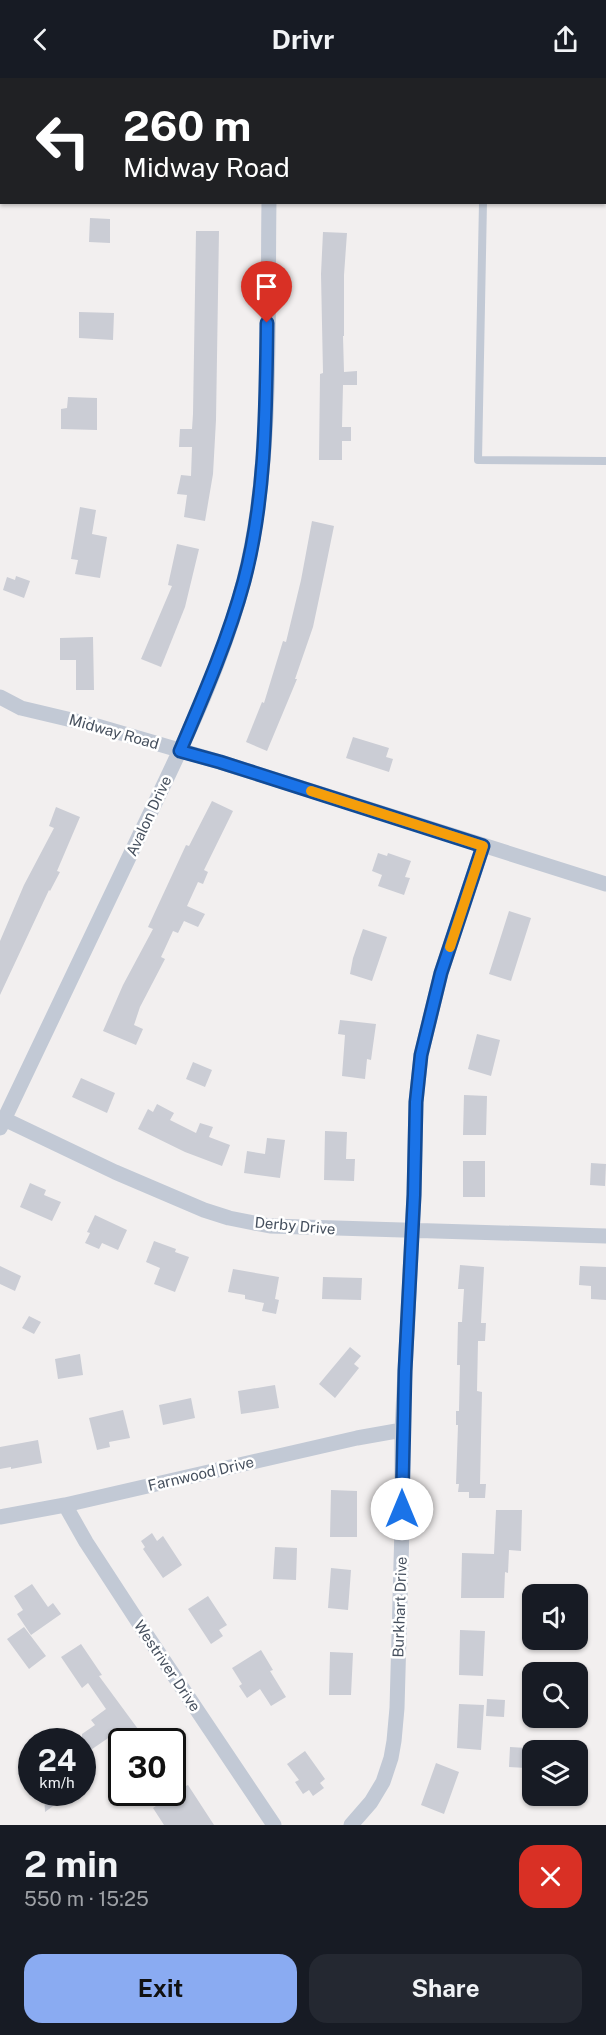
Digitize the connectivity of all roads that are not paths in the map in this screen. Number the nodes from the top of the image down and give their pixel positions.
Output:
1 (269, 204) edge
2 (483, 204) edge
3 (606, 461) edge
4 (0, 697) edge
5 (180, 751) junction
6 (483, 846) junction
7 (606, 884) edge
8 (2, 1124) edge
9 (412, 1229) junction
10 (606, 1236) edge
11 (402, 1430) junction
12 (65, 1505) junction
13 (0, 1517) edge
14 (274, 1825) edge
15 (351, 1825) edge

1 - 5 street, Avalon Drive
2 - 3 lane
4 - 5 street, Midway Road
5 - 6 street, Midway Road
5 - 8 street, Avalon Drive
6 - 7 street, Midway Road
6 - 9 street, Burkhart Drive
8 - 9 street, Derby Drive
9 - 10 street, Derby Drive
9 - 11 street, Burkhart Drive
11 - 12 street, Farnwood Drive
11 - 15 street, Burkhart Drive
12 - 13 street, Farnwood Drive
12 - 14 street, Westriver Drive

